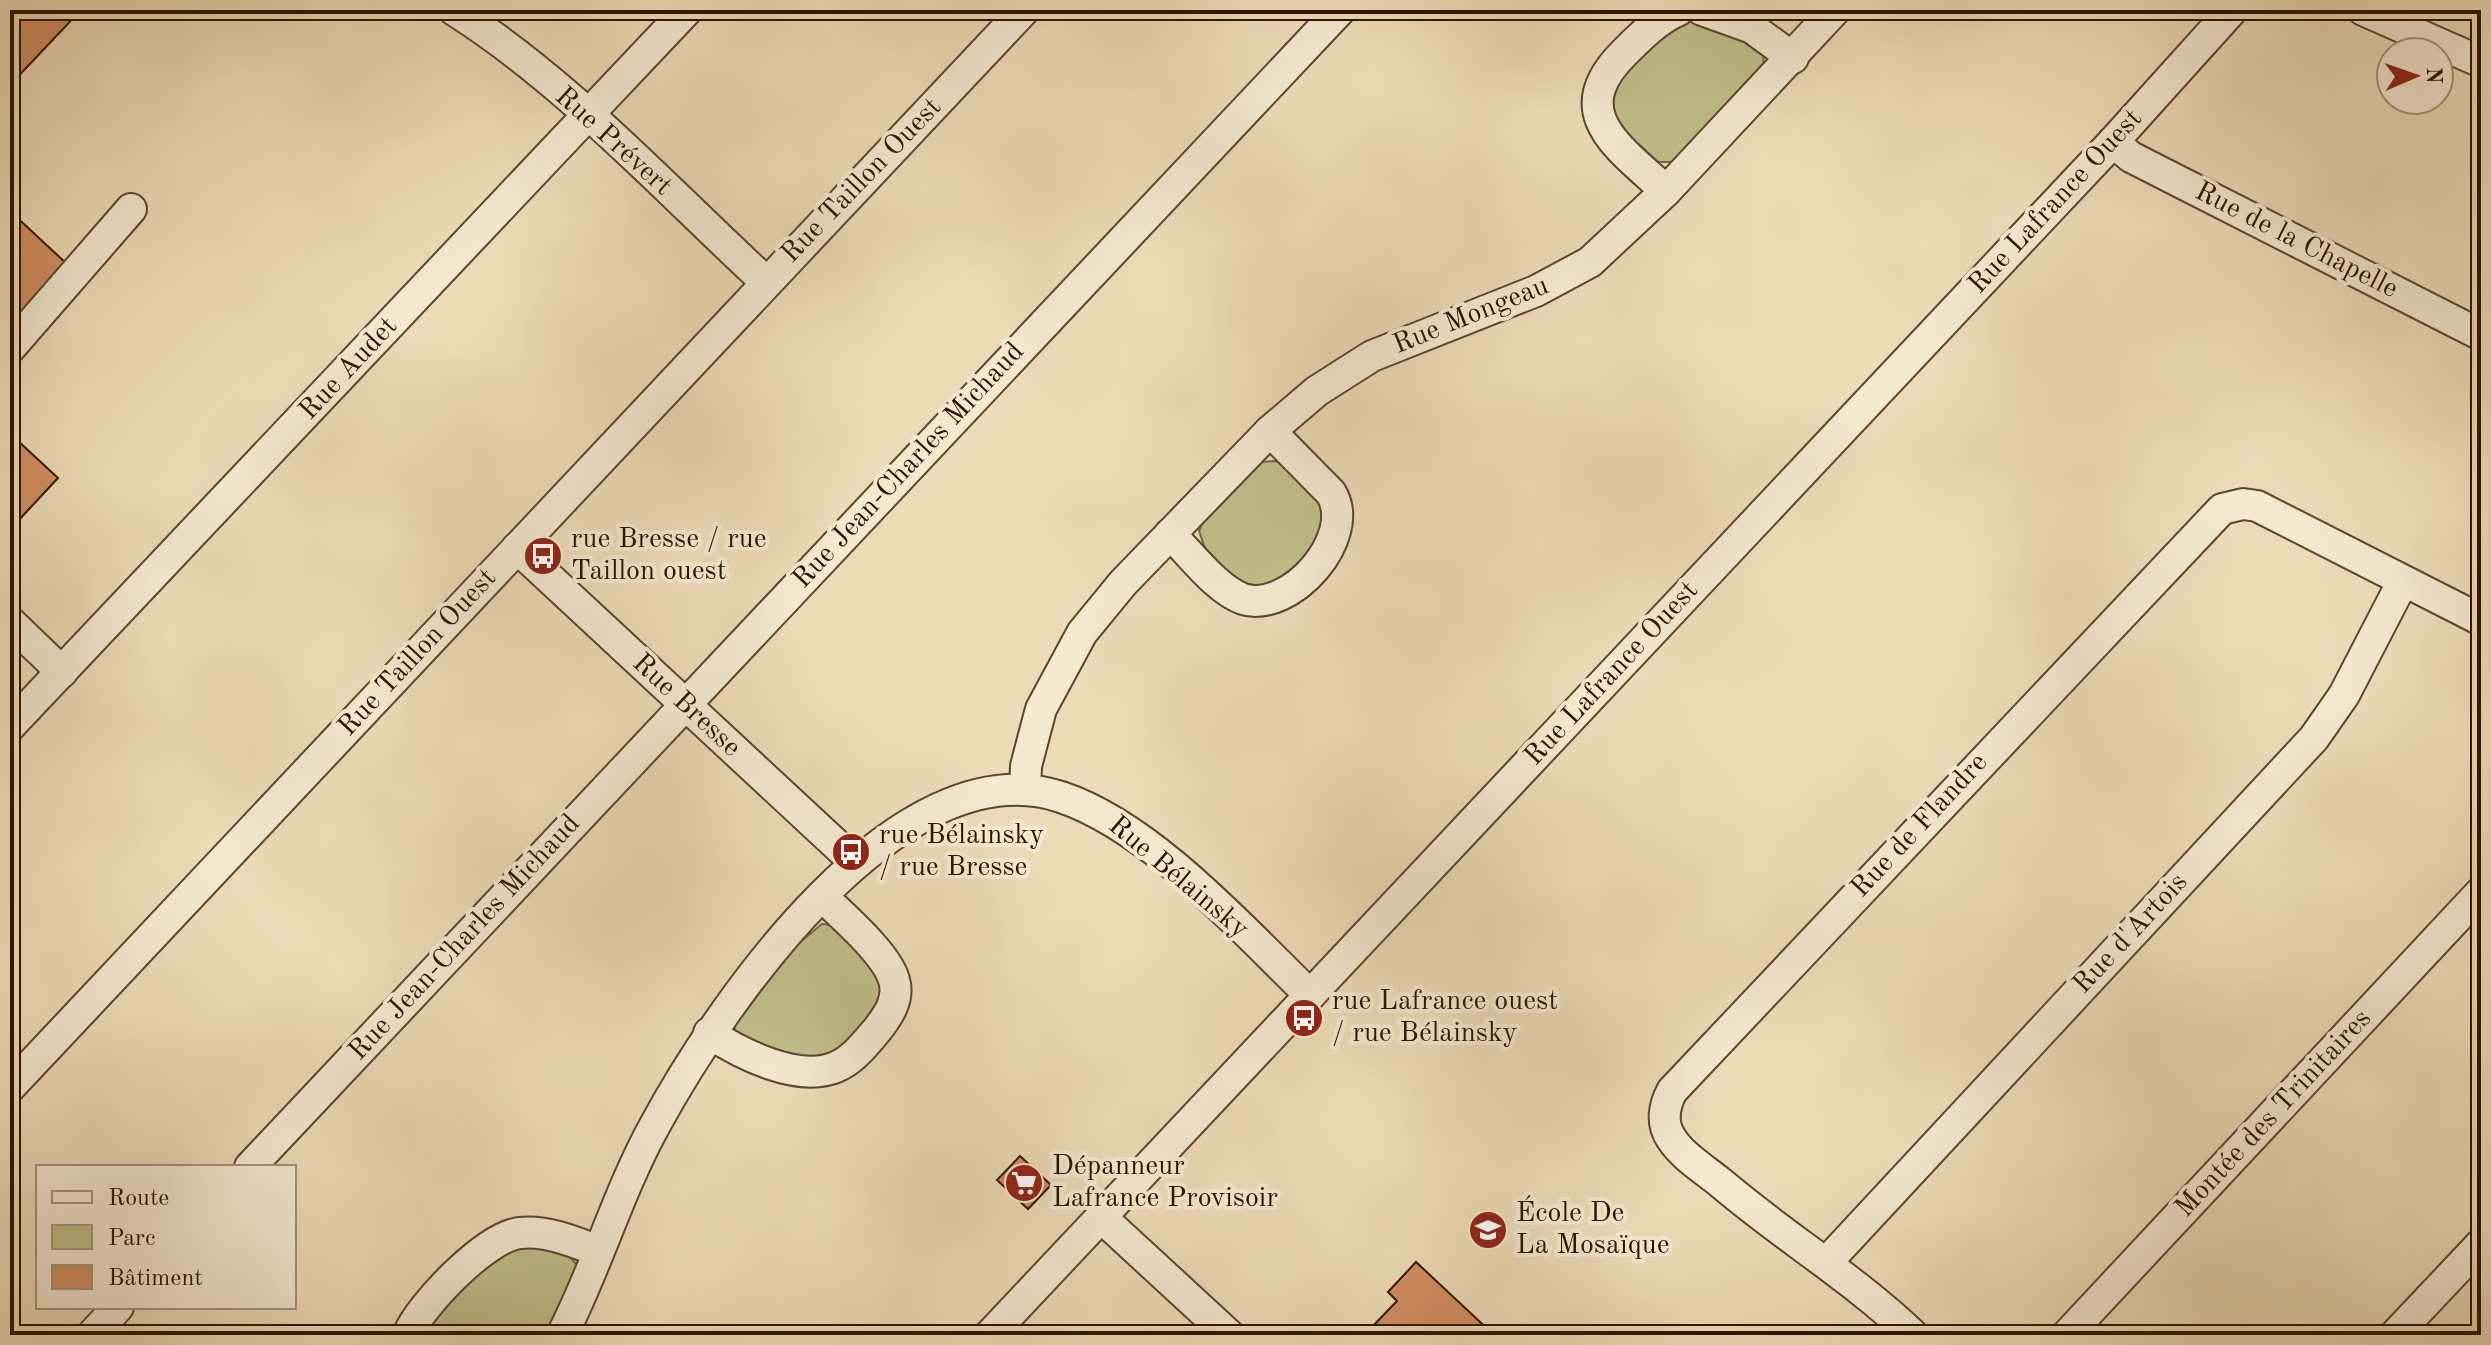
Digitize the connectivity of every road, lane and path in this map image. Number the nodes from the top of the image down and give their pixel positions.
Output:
1 (454, 10) edge
2 (687, 10) edge
3 (1024, 10) edge
4 (1340, 10) edge
5 (1679, 10) edge
6 (1702, 10) edge
7 (1835, 10) edge
8 (2232, 10) edge
9 (2363, 10) edge
10 (1793, 58) junction
11 (2481, 62) edge
12 (587, 116) junction
13 (2113, 142) junction
14 (1666, 191) junction
15 (131, 209) dead end
16 (766, 282) junction
17 (2481, 335) edge
18 (10, 348) edge
19 (1270, 431) junction
20 (1170, 534) junction
21 (517, 548) junction
22 (2403, 581) junction
23 (2481, 620) edge
24 (10, 622) edge
25 (62, 672) junction
26 (685, 704) junction
27 (10, 726) edge
28 (1025, 790) junction
29 (856, 863) junction
30 (2481, 892) edge
31 (823, 897) junction
32 (1310, 995) junction
33 (709, 1033) junction
34 (10, 1087) edge
35 (252, 1165) edge
36 (1101, 1217) junction
37 (2481, 1244) edge
38 (598, 1251) junction
39 (1826, 1263) junction
40 (116, 1309) edge
41 (92, 1335) edge
42 (408, 1335) edge
43 (562, 1335) edge
44 (990, 1335) edge
45 (1229, 1335) edge
46 (1913, 1335) edge
47 (2067, 1335) edge
48 (2395, 1335) edge

1 - 12 street, Rue Prévert
2 - 12 street, Rue Audet
3 - 16 street, Rue Taillon Ouest
4 - 26 street, Rue Jean-Charles Michaud
5 - 14 street
6 - 10 street
7 - 10 street, Rue Mongeau
8 - 13 street, Rue Lafrance Ouest
9 - 11 street
10 - 14 street, Rue Mongeau
12 - 16 street, Rue Prévert
12 - 25 street, Rue Audet
13 - 17 street, Rue de la Chapelle
13 - 32 street, Rue Lafrance Ouest
14 - 19 street, Rue Mongeau
15 - 18 street
16 - 21 street, Rue Taillon Ouest
19 - 20 street, Rue Mongeau
19 - 20 street
20 - 28 street, Rue Mongeau
21 - 26 street, Rue Bresse
21 - 34 street, Rue Taillon Ouest
22 - 23 street, Rue de Flandre
22 - 39 street, Rue d'Artois
22 - 39 street, Rue de Flandre
24 - 25 street
25 - 27 street, Rue Audet
26 - 29 street, Rue Bresse
26 - 35 street, Rue Jean-Charles Michaud
28 - 29 street, Rue Bélainsky
28 - 32 street, Rue Bélainsky
29 - 31 street, Rue Bélainsky
30 - 47 street, Montée des Trinitaires
31 - 33 street, Rue Bélainsky
31 - 33 street
32 - 36 street, Rue Lafrance Ouest
33 - 38 street, Rue Bélainsky
36 - 44 street, Rue Lafrance Ouest
36 - 45 street
37 - 48 street
38 - 42 street
38 - 43 street, Rue Bélainsky
39 - 46 street, Rue de Flandre
40 - 41 street

